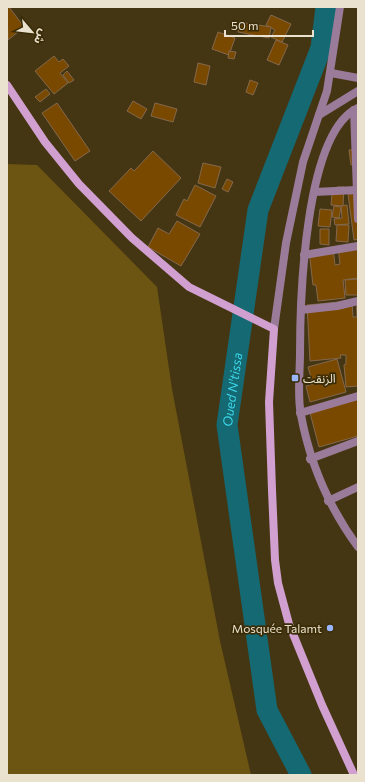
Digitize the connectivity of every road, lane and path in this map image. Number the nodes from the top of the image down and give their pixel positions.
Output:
1 (340, 7) edge
2 (331, 73) junction
3 (358, 78) edge
4 (7, 85) edge
5 (358, 92) edge
6 (356, 109) edge
7 (319, 115) junction
8 (356, 129) edge
9 (357, 167) edge
10 (356, 190) junction
11 (314, 192) junction
12 (357, 200) edge
13 (358, 219) edge
14 (358, 246) edge
15 (304, 255) junction
16 (358, 301) edge
17 (301, 310) junction
18 (274, 329) junction
19 (358, 396) edge
20 (300, 413) junction
21 (358, 441) edge
22 (310, 459) junction
23 (358, 487) edge
24 (328, 501) junction
25 (357, 545) edge
26 (354, 775) edge

1 - 2 street
2 - 3 street
2 - 7 street
4 - 18 main road
5 - 7 street
6 - 8 street
6 - 11 street
7 - 18 street
8 - 9 street
9 - 10 street
10 - 11 street
10 - 12 street
11 - 15 street
12 - 13 street
14 - 15 street
15 - 17 street
16 - 17 street
17 - 20 street
18 - 26 main road
19 - 20 street
20 - 22 street
21 - 22 street
22 - 24 street
23 - 24 street
24 - 25 street

